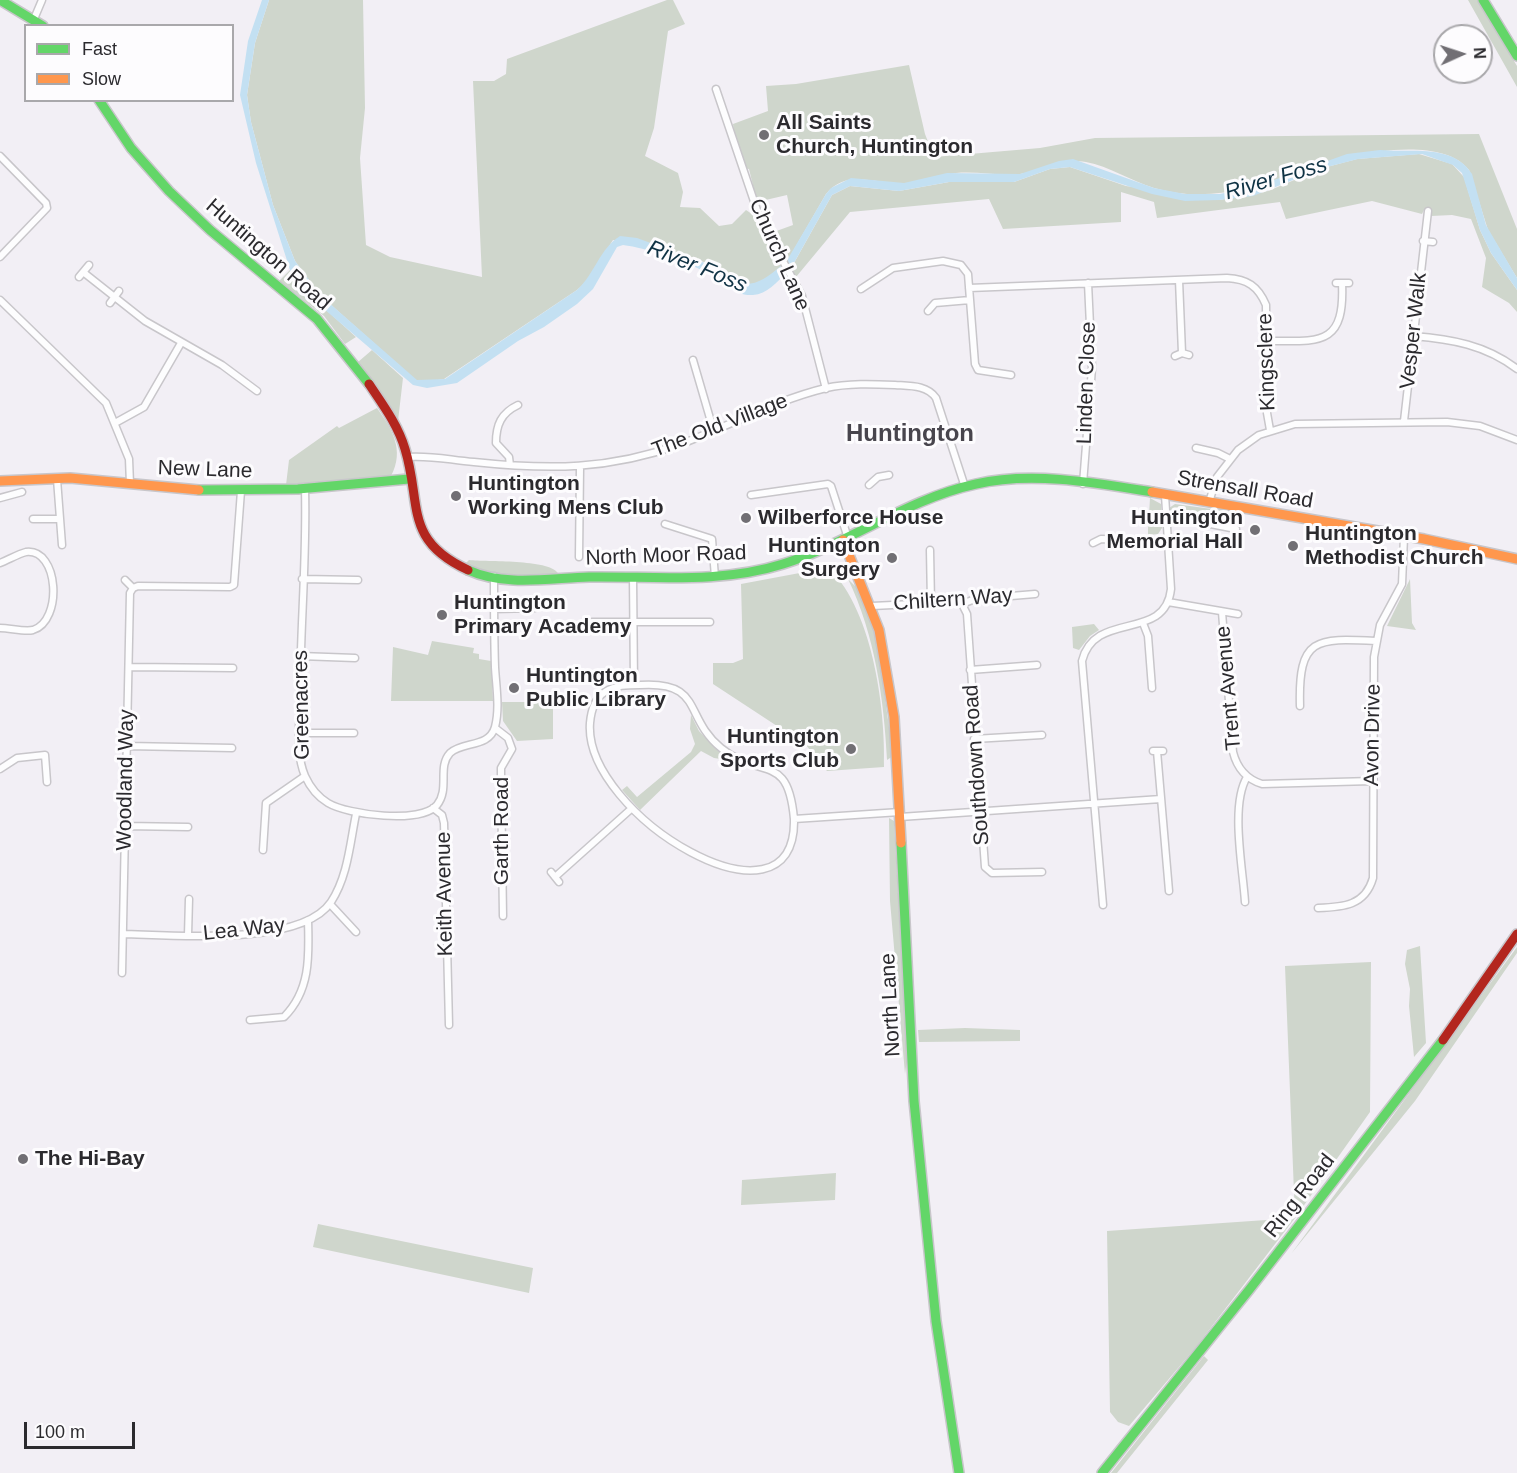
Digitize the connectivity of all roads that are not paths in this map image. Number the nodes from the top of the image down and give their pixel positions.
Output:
1 (0, 0) edge
2 (42, 0) edge
3 (1483, 0) edge
4 (34, 19) junction
5 (40, 24) edge
6 (1517, 56) edge
7 (716, 89) dead end
8 (100, 102) edge
9 (0, 156) edge
10 (1428, 211) dead end
11 (1423, 241) junction
12 (1433, 243) dead end
13 (0, 257) edge
14 (89, 265) dead end
15 (1179, 280) junction
16 (1088, 283) junction
17 (1342, 283) dead end
18 (969, 288) junction
19 (861, 289) dead end
20 (116, 294) junction
21 (0, 300) edge
22 (969, 300) junction
23 (110, 303) dead end
24 (928, 311) dead end
25 (1413, 336) junction
26 (1267, 341) junction
27 (181, 343) junction
28 (1182, 355) dead end
29 (693, 360) dead end
30 (1517, 369) edge
31 (1011, 375) dead end
32 (826, 388) junction
33 (257, 391) dead end
34 (518, 405) dead end
35 (1404, 422) junction
36 (115, 423) junction
37 (1270, 430) junction
38 (714, 432) junction
39 (1517, 440) edge
40 (1194, 448) dead end
41 (406, 457) junction
42 (1230, 459) junction
43 (510, 465) junction
44 (580, 468) junction
45 (890, 475) dead end
46 (57, 479) junction
47 (409, 479) junction
48 (0, 481) edge
49 (130, 484) junction
50 (1083, 484) junction
51 (869, 485) dead end
52 (965, 487) junction
53 (305, 489) junction
54 (241, 491) junction
55 (22, 492) dead end
56 (751, 495) dead end
57 (1165, 495) junction
58 (0, 498) edge
59 (1209, 502) junction
60 (33, 519) dead end
61 (59, 519) junction
62 (1165, 520) junction
63 (665, 524) dead end
64 (1236, 529) dead end
65 (1404, 537) junction
66 (845, 539) junction
67 (1167, 541) junction
68 (1093, 543) dead end
69 (62, 545) dead end
70 (930, 550) dead end
71 (579, 557) dead end
72 (1517, 559) edge
73 (0, 563) edge
74 (494, 576) junction
75 (633, 577) junction
76 (715, 577) junction
77 (302, 579) junction
78 (125, 580) dead end
79 (358, 580) dead end
80 (133, 588) junction
81 (1035, 594) dead end
82 (1168, 602) junction
83 (931, 603) junction
84 (962, 604) junction
85 (872, 606) junction
86 (535, 608) dead end
87 (494, 609) junction
88 (1222, 612) junction
89 (1238, 614) dead end
90 (592, 622) dead end
91 (633, 622) junction
92 (710, 622) dead end
93 (1143, 623) junction
94 (0, 628) edge
95 (1376, 640) junction
96 (300, 656) junction
97 (355, 658) dead end
98 (1037, 665) dead end
99 (129, 667) junction
100 (233, 668) dead end
101 (970, 670) junction
102 (634, 685) junction
103 (1152, 688) dead end
104 (1300, 706) dead end
105 (495, 728) junction
106 (354, 733) dead end
107 (300, 734) junction
108 (1042, 735) dead end
109 (974, 739) junction
110 (126, 746) junction
111 (232, 748) dead end
112 (1158, 751) dead end
113 (2, 765) edge
114 (305, 776) junction
115 (1247, 777) junction
116 (1372, 781) junction
117 (46, 782) dead end
118 (1161, 799) junction
119 (1093, 803) junction
120 (433, 808) junction
121 (631, 809) junction
122 (980, 811) junction
123 (356, 814) junction
124 (900, 814) junction
125 (794, 819) junction
126 (125, 826) junction
127 (188, 827) dead end
128 (263, 850) dead end
129 (1042, 872) dead end
130 (555, 877) dead end
131 (1169, 891) dead end
132 (189, 899) dead end
133 (1245, 902) dead end
134 (330, 904) junction
135 (1103, 906) dead end
136 (1323, 906) dead end
137 (503, 916) dead end
138 (308, 920) junction
139 (356, 932) dead end
140 (123, 934) junction
141 (1517, 934) edge
142 (188, 935) junction
143 (122, 973) dead end
144 (250, 1020) dead end
145 (448, 1025) dead end
146 (959, 1473) edge
147 (1102, 1473) edge

1 - 4 main road
2 - 4 street
3 - 6 main road
4 - 5 main road
7 - 32 street, Church Lane
8 - 41 main road, Huntington Road
9 - 13 street
10 - 11 street, Vesper Walk
11 - 12 street, Vesper Walk
11 - 25 street, Vesper Walk
14 - 20 street
15 - 16 street, Kingsclere
15 - 26 street, Kingsclere
15 - 28 street
16 - 18 street
16 - 50 street, Linden Close
17 - 26 street
18 - 19 street
18 - 22 street
20 - 23 street
20 - 27 street
21 - 36 street
22 - 24 street
22 - 31 street
25 - 30 street
25 - 35 street, Vesper Walk
26 - 37 street, Kingsclere
27 - 33 street
27 - 36 street
29 - 38 street
32 - 38 street, The Old Village
32 - 52 street, The Old Village
34 - 43 street
35 - 37 street
35 - 39 street
36 - 49 street
37 - 42 street
38 - 44 street, The Old Village
40 - 42 street
41 - 43 street, The Old Village
41 - 47 main road, Huntington Road
42 - 59 street
43 - 44 street, The Old Village
44 - 71 street
45 - 51 street
46 - 48 main road, New Lane
46 - 49 main road, New Lane
46 - 61 street
47 - 53 main road, New Lane
47 - 74 main road, North Moor Road
49 - 54 main road, New Lane
50 - 52 main road, Strensall Road
50 - 57 main road, Strensall Road
52 - 66 main road, North Moor Road
53 - 54 main road, New Lane
53 - 77 street, Greenacres
54 - 80 street
55 - 58 street
56 - 66 street
57 - 59 main road, Strensall Road
57 - 62 street
59 - 65 main road, Strensall Road
60 - 61 street
61 - 69 street
62 - 64 street
62 - 67 street
63 - 76 street
65 - 72 main road, Strensall Road
65 - 95 street, Avon Drive
66 - 76 main road, North Moor Road
66 - 85 main road, North Lane
67 - 68 street
67 - 82 street
70 - 83 street
73 - 94 street
74 - 75 main road, North Moor Road
74 - 87 street
75 - 76 main road, North Moor Road
75 - 91 street
77 - 79 street
77 - 96 street, Greenacres
78 - 80 street
80 - 99 street, Woodland Way
81 - 84 street, Chiltern Way
82 - 88 street
82 - 93 street
83 - 84 street, Chiltern Way
83 - 85 street, Chiltern Way
84 - 101 street, Southdown Road
85 - 124 main road, North Lane
86 - 87 street
87 - 105 street
88 - 89 street
88 - 115 street, Trent Avenue
90 - 91 street
91 - 92 street
91 - 102 street
93 - 103 street
93 - 119 street
95 - 104 street
95 - 116 street, Avon Drive
96 - 97 street
96 - 107 street, Greenacres
98 - 101 street
99 - 100 street
99 - 110 street, Woodland Way
101 - 109 street, Southdown Road
102 - 121 street
102 - 125 street
105 - 120 street, Keith Avenue
105 - 137 street, Garth Road
106 - 107 street
107 - 114 street, Greenacres
108 - 109 street
109 - 122 street, Southdown Road
110 - 111 street
110 - 126 street, Woodland Way
112 - 118 street
113 - 117 street
114 - 123 street, Greenacres
114 - 128 street
115 - 116 street, Trent Avenue
115 - 133 street
116 - 136 street, Avon Drive
118 - 119 street
118 - 131 street
119 - 122 street
119 - 135 street
120 - 123 street, Greenacres
120 - 145 street, Keith Avenue
121 - 125 street
121 - 130 street
122 - 124 street
122 - 129 street, Southdown Road
123 - 134 street
124 - 125 street
124 - 146 main road, North Lane
126 - 127 street
126 - 140 street, Woodland Way
132 - 142 street, Lea Way
134 - 138 street, Lea Way
134 - 139 street
138 - 142 street, Lea Way
138 - 144 street
140 - 142 street, Lea Way
140 - 143 street, Woodland Way
141 - 147 main road, Ring Road

